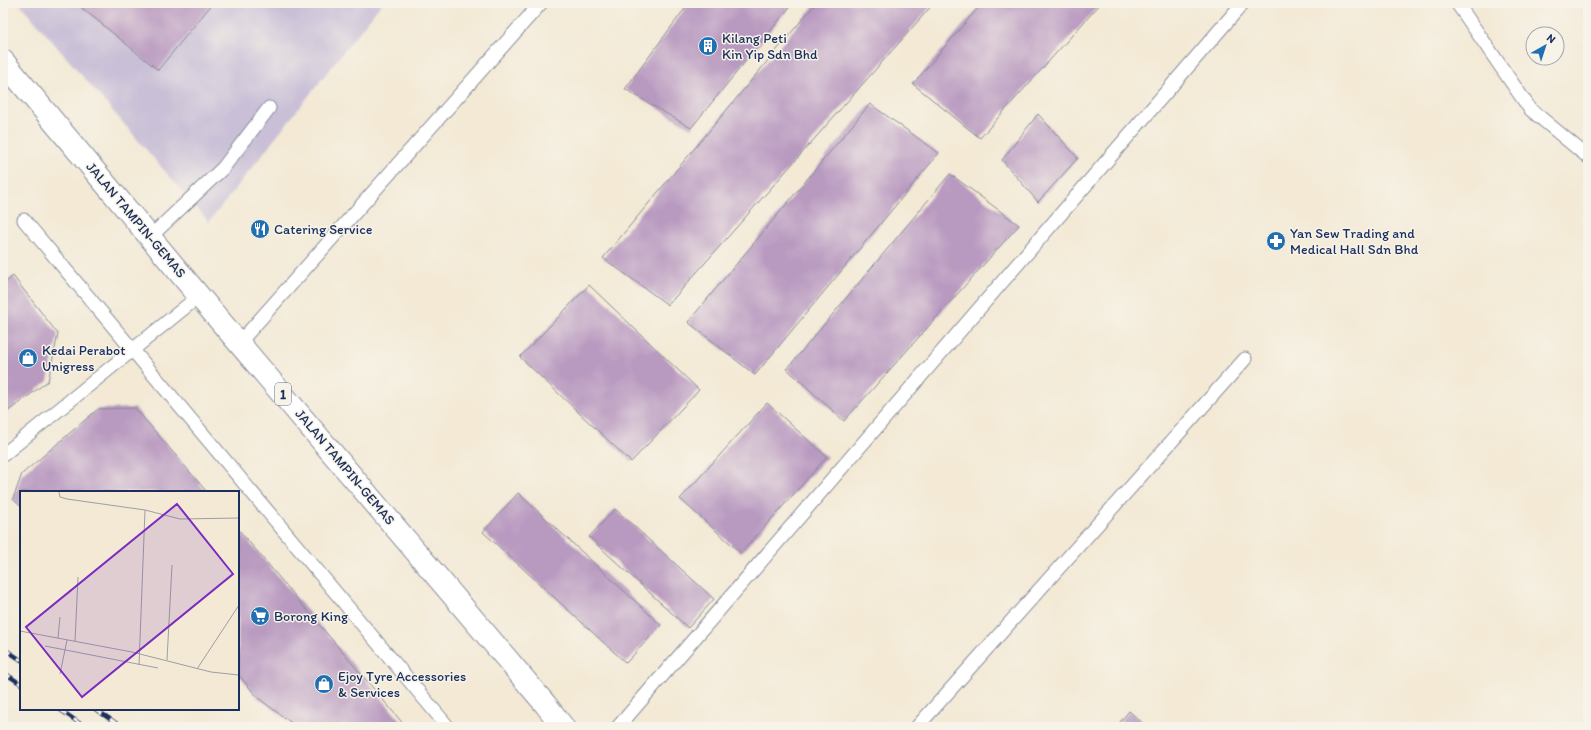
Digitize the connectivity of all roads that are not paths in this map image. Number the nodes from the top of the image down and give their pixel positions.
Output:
1 (541, 3) edge
2 (1243, 3) edge
3 (1458, 3) edge
4 (3, 61) edge
5 (269, 108) dead end
6 (1588, 157) edge
7 (24, 220) dead end
8 (150, 237) junction
9 (199, 296) junction
10 (239, 343) junction
11 (133, 350) junction
12 (1245, 359) dead end
13 (3, 455) edge
14 (448, 727) edge
15 (563, 727) edge
16 (618, 727) edge
17 (917, 727) edge

1 - 10 lane
2 - 16 lane
3 - 6 lane
4 - 8 highway, JALAN TAMPIN-GEMAS / 1
5 - 8 lane
7 - 11 lane
8 - 9 highway, JALAN TAMPIN-GEMAS / 1
9 - 10 highway, JALAN TAMPIN-GEMAS / 1
9 - 11 lane
10 - 15 highway, JALAN TAMPIN-GEMAS / 1
11 - 13 lane
11 - 14 lane
12 - 17 lane

